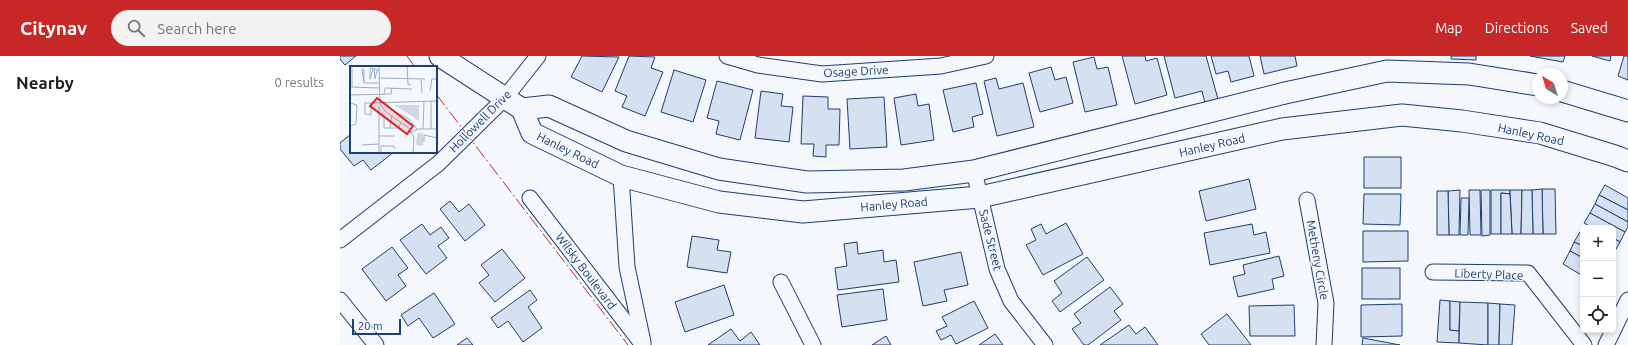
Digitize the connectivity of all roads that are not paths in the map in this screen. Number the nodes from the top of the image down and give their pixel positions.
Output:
1 (440, 56) edge
2 (538, 56) edge
3 (727, 56) edge
4 (986, 56) edge
5 (1532, 84) edge
6 (1568, 93) edge
7 (504, 99) junction
8 (522, 109) junction
9 (1628, 110) edge
10 (1628, 161) edge
11 (974, 171) junction
12 (621, 176) junction
13 (980, 197) junction
14 (530, 198) dead end
15 (1307, 200) dead end
16 (340, 240) edge
17 (1433, 272) dead end
18 (782, 282) dead end
19 (340, 300) edge
20 (1628, 300) edge
21 (376, 345) edge
22 (643, 345) edge
23 (813, 345) edge
24 (1044, 345) edge
25 (1324, 345) edge
26 (1584, 345) edge
27 (1606, 345) edge

1 - 7 main road
2 - 7 street, Hollowell Drive
3 - 4 street, Osage Drive
5 - 11 main road, Hanley Road
6 - 9 main road
7 - 8 main road
7 - 16 street, Hollowell Drive
8 - 11 main road, Hanley Road
8 - 12 main road, Hanley Road
10 - 13 main road, Hanley Road
11 - 13 street, Sade Street
12 - 13 main road, Hanley Road
12 - 22 street, Wilsky Boulevard
13 - 24 street, Sade Street
14 - 22 street, Wilsky Boulevard
15 - 25 street, Metheny Circle
17 - 26 street, Liberty Place
18 - 23 street
19 - 21 street
20 - 27 street

